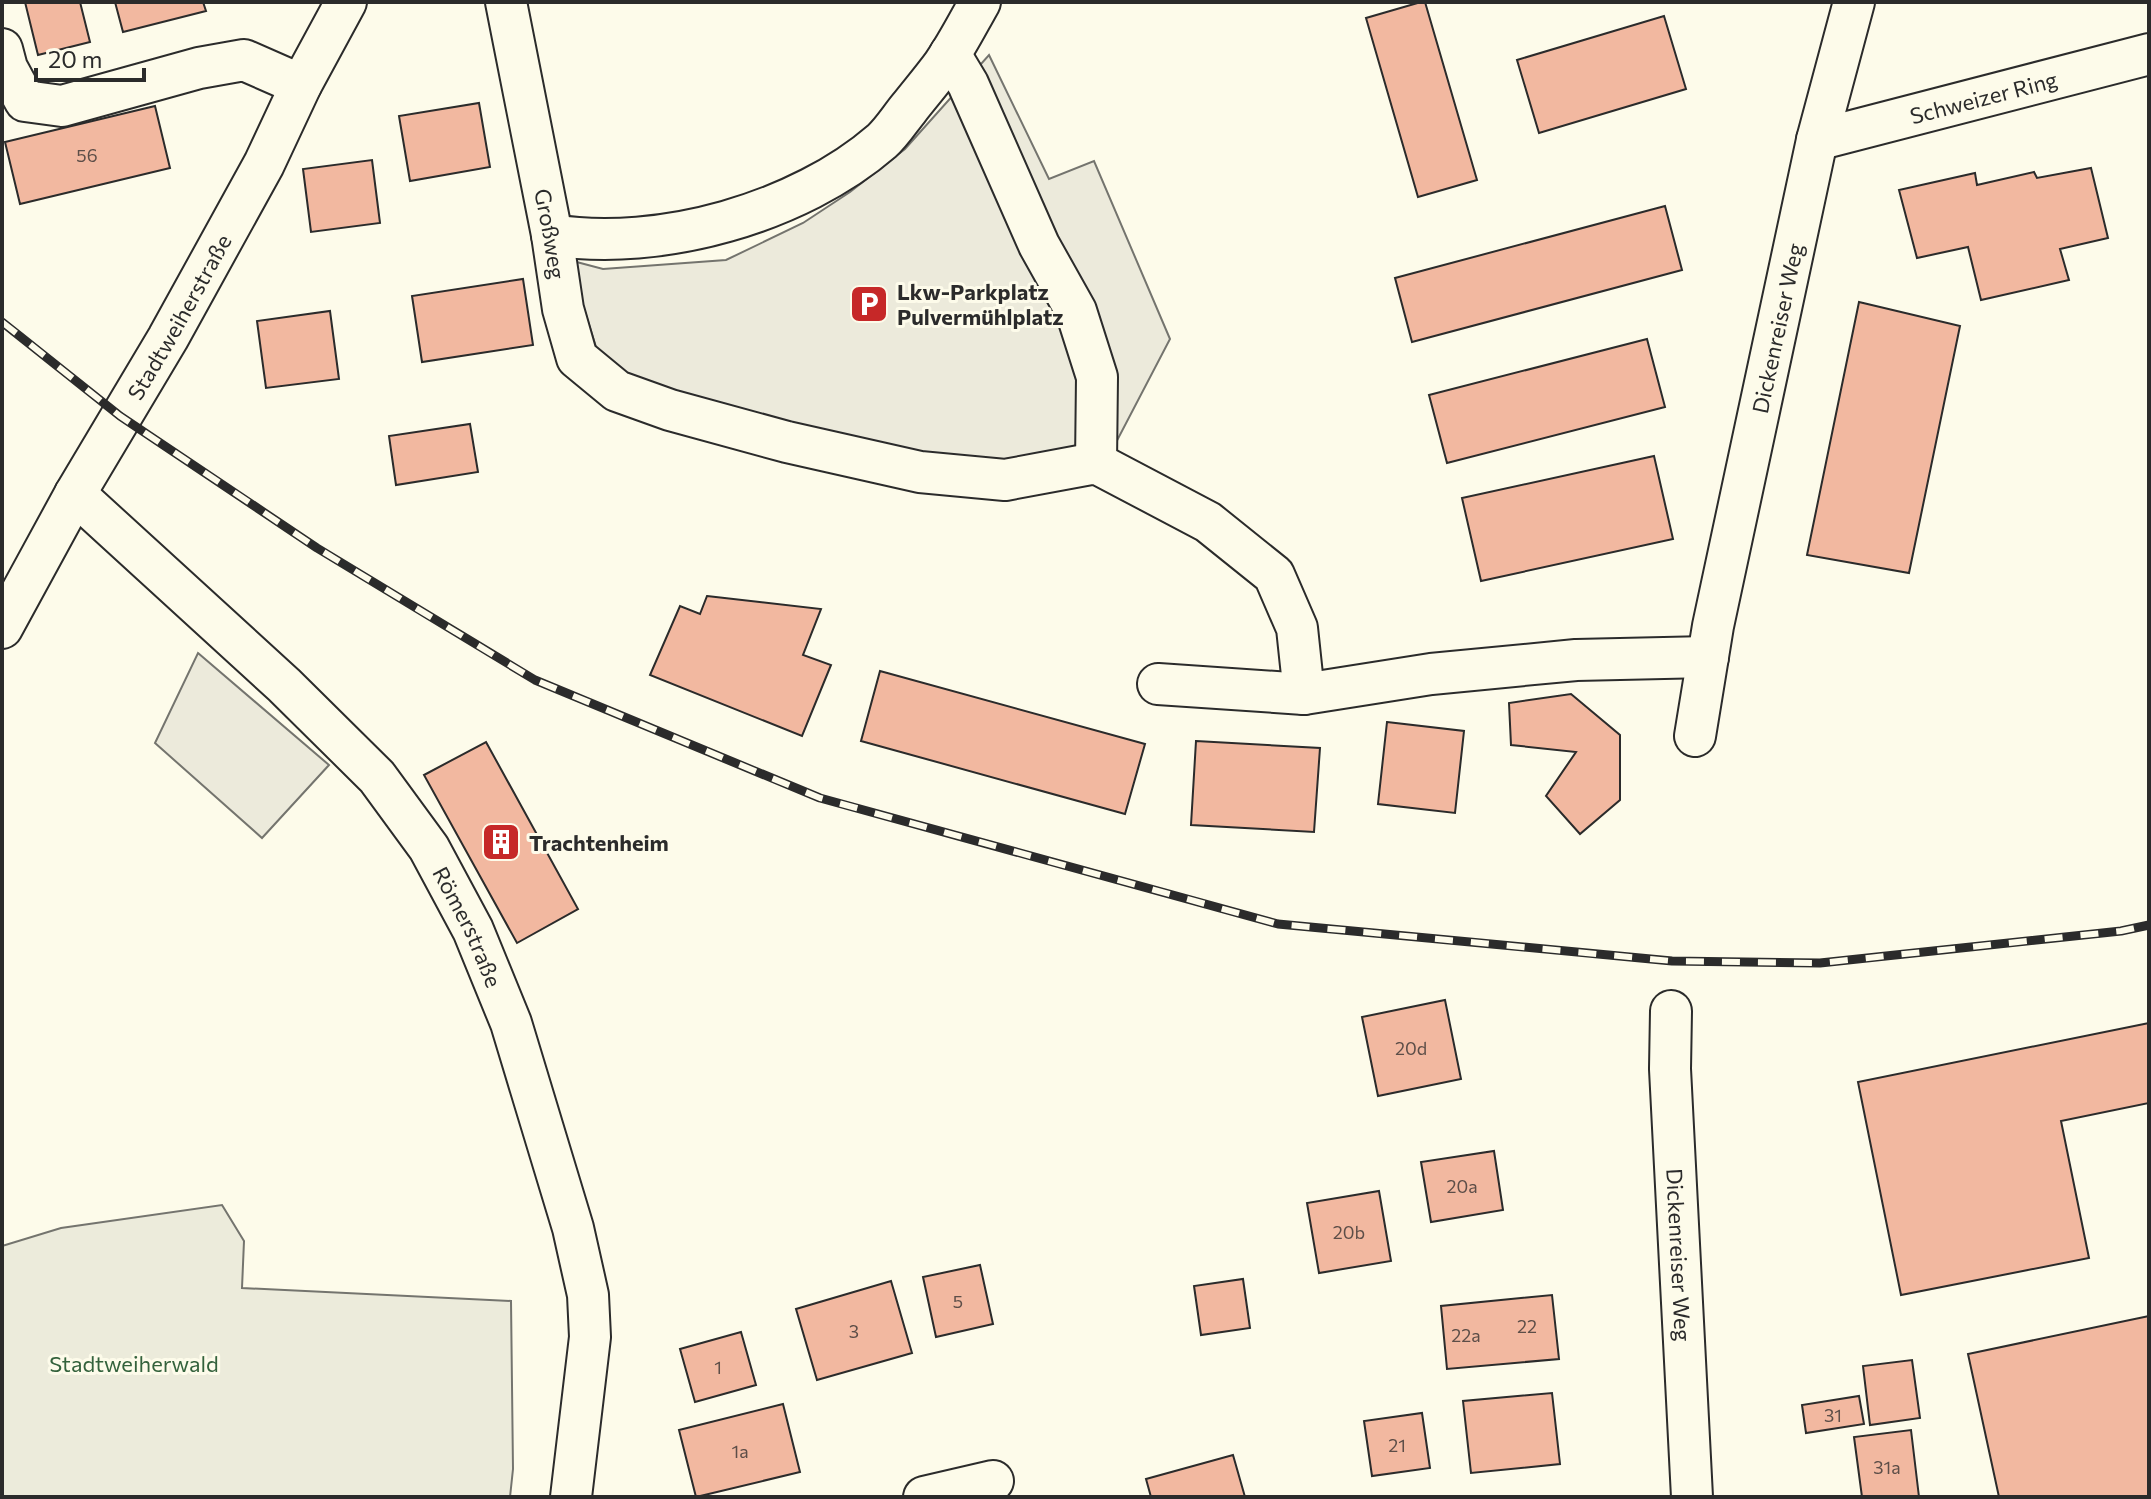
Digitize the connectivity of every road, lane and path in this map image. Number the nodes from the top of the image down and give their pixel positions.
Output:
1 (346, 2) edge
2 (506, 2) edge
3 (980, 2) edge
4 (1854, 2) edge
5 (2, 49) edge
6 (950, 54) junction
7 (2149, 54) edge
8 (301, 85) junction
9 (1817, 140) junction
10 (552, 235) junction
11 (1096, 463) junction
12 (75, 494) junction
13 (2, 628) edge
14 (1708, 657) junction
15 (1158, 684) dead end
16 (1304, 694) junction
17 (1695, 736) dead end
18 (1671, 1011) dead end
19 (993, 1481) dead end
20 (571, 1497) edge
21 (924, 1497) edge
22 (1692, 1497) edge

1 - 8 street, Stadtweiherstraße
2 - 10 street, Großweg
3 - 6 street
4 - 9 street, Dickenreiser Weg
5 - 8 street
6 - 10 street
6 - 11 street
7 - 9 street, Schweizer Ring
8 - 12 street, Stadtweiherstraße
9 - 14 street, Dickenreiser Weg
10 - 11 street, Großweg
11 - 16 street
12 - 13 street, Stadtweiherstraße
12 - 20 street, Römerstraße
14 - 16 street
14 - 17 street, Dickenreiser Weg
15 - 16 street
18 - 22 street, Dickenreiser Weg
19 - 21 street

